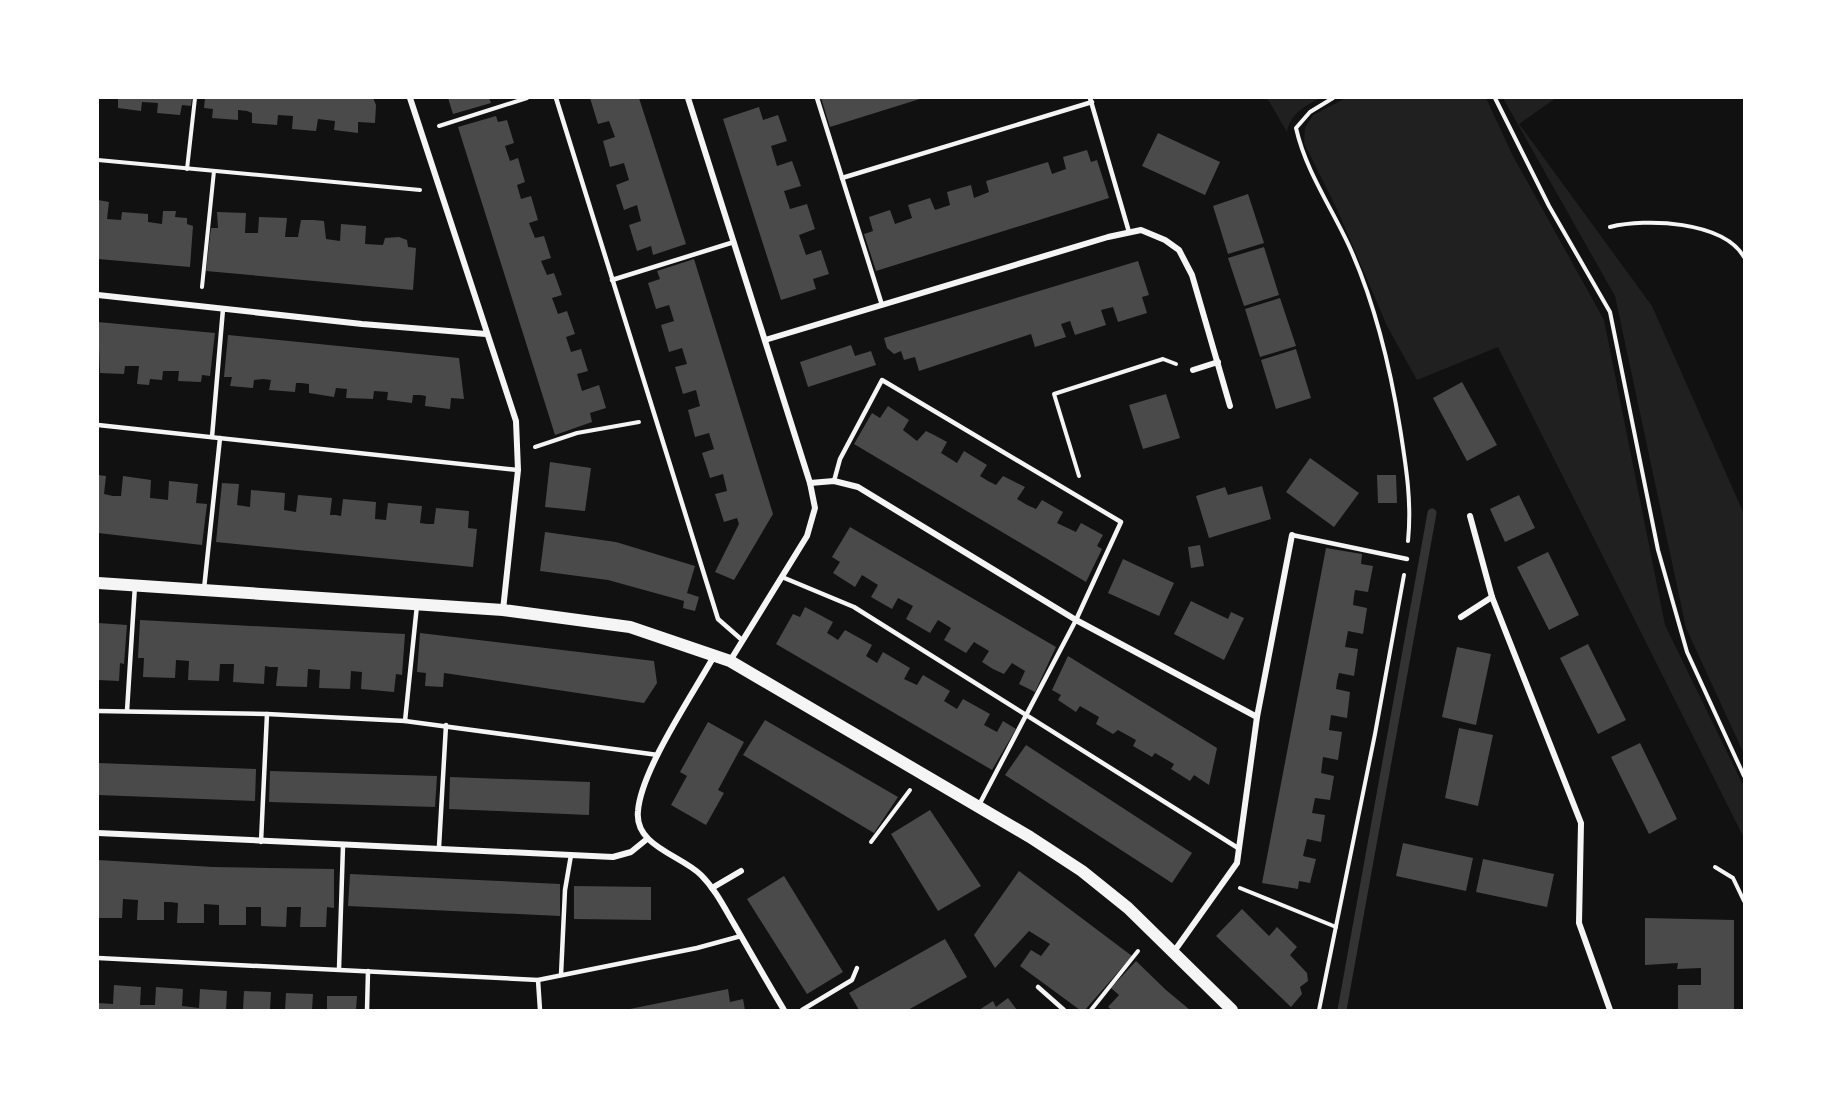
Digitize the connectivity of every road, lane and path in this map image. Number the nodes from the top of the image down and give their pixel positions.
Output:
1 (195, 98) edge
2 (410, 98) edge
3 (527, 98) edge
4 (556, 98) edge
5 (688, 98) edge
6 (817, 98) edge
7 (1333, 98) edge
8 (1495, 98) edge
9 (1091, 100) edge
10 (421, 131) junction
11 (98, 160) edge
12 (187, 169) junction
13 (214, 171) junction
14 (842, 178) junction
15 (438, 184) junction
16 (1610, 227) dead end
17 (1129, 232) junction
18 (734, 242) junction
19 (1744, 257) edge
20 (612, 280) junction
21 (98, 295) edge
22 (882, 305) junction
23 (200, 306) junction
24 (223, 309) junction
25 (486, 334) junction
26 (765, 340) junction
27 (1218, 362) junction
28 (1193, 370) joint
29 (1230, 406) dead end
30 (656, 420) junction
31 (98, 425) edge
32 (212, 437) junction
33 (220, 438) junction
34 (517, 451) junction
35 (518, 470) junction
36 (834, 482) junction
37 (810, 483) junction
38 (1078, 498) junction
39 (1470, 516) dead end
40 (1292, 535) joint
41 (1407, 559) junction
42 (782, 577) junction
43 (98, 583) edge
44 (135, 585) junction
45 (204, 589) junction
46 (1492, 597) junction
47 (417, 604) junction
48 (503, 610) junction
49 (1461, 617) dead end
50 (1076, 620) junction
51 (742, 640) junction
52 (714, 656) junction
53 (730, 661) junction
54 (98, 711) edge
55 (127, 711) junction
56 (267, 714) junction
57 (1027, 716) junction
58 (1257, 717) junction
59 (405, 722) junction
60 (446, 725) junction
61 (658, 755) junction
62 (1744, 776) edge
63 (911, 789) dead end
64 (977, 807) junction
65 (98, 833) edge
66 (647, 839) junction
67 (261, 842) junction
68 (871, 842) dead end
69 (343, 846) junction
70 (440, 848) junction
71 (1238, 848) junction
72 (571, 855) junction
73 (1715, 867) dead end
74 (741, 872) dead end
75 (1225, 882) junction
76 (712, 888) junction
77 (1744, 901) edge
78 (1336, 927) junction
79 (741, 936) junction
80 (1138, 951) dead end
81 (1173, 953) junction
82 (98, 958) edge
83 (857, 968) dead end
84 (339, 969) junction
85 (368, 971) junction
86 (561, 975) junction
87 (538, 980) junction
88 (1038, 987) dead end
89 (367, 1011) edge
90 (540, 1011) edge
91 (784, 1011) edge
92 (802, 1011) edge
93 (1064, 1011) edge
94 (1091, 1011) edge
95 (1232, 1011) edge
96 (1319, 1011) edge
97 (1611, 1011) edge

1 - 12 path
2 - 10 street
3 - 10 path
4 - 20 lane
5 - 18 street
6 - 14 lane
7 - 41 path
8 - 62 path
9 - 14 lane
9 - 17 lane
10 - 15 street
11 - 12 path
12 - 13 path
13 - 15 path
13 - 23 path
14 - 22 lane
15 - 25 street
16 - 19 path
17 - 22 street
17 - 27 street
18 - 20 lane
18 - 26 street
20 - 30 lane
21 - 23 street
22 - 26 street
23 - 24 street
24 - 25 street
24 - 32 lane
25 - 34 street
26 - 37 street
27 - 28 street
27 - 29 street
28 - 38 path
30 - 34 path
30 - 51 lane
31 - 32 lane
32 - 33 lane
33 - 35 lane
33 - 45 lane
34 - 35 street
35 - 48 street
36 - 37 street
36 - 38 lane
36 - 50 street
37 - 42 street
38 - 50 lane
39 - 46 street
40 - 41 lane
40 - 58 street
41 - 78 path
42 - 51 street
42 - 57 lane
43 - 44 main road
44 - 45 main road
44 - 55 lane
45 - 47 main road
46 - 49 street
46 - 97 street
47 - 48 main road
47 - 59 lane
48 - 52 main road
50 - 57 lane
50 - 58 street
51 - 53 street
52 - 53 main road
52 - 61 street
53 - 64 main road
54 - 55 lane
55 - 56 lane
56 - 59 lane
56 - 67 lane
57 - 64 lane
57 - 71 lane
58 - 71 street
59 - 60 lane
60 - 61 lane
60 - 70 lane
61 - 66 street
63 - 68 path
64 - 81 main road
65 - 67 street
66 - 72 street
66 - 76 street
67 - 69 street
69 - 70 street
69 - 84 lane
70 - 72 street
71 - 75 street
72 - 86 lane
73 - 77 path
74 - 76 street
75 - 78 path
75 - 81 street
76 - 79 street
78 - 96 path
79 - 86 lane
79 - 91 street
80 - 94 path
81 - 95 main road
82 - 84 lane
83 - 92 lane
84 - 85 lane
85 - 87 lane
85 - 89 lane
86 - 87 lane
87 - 90 lane
88 - 93 lane

